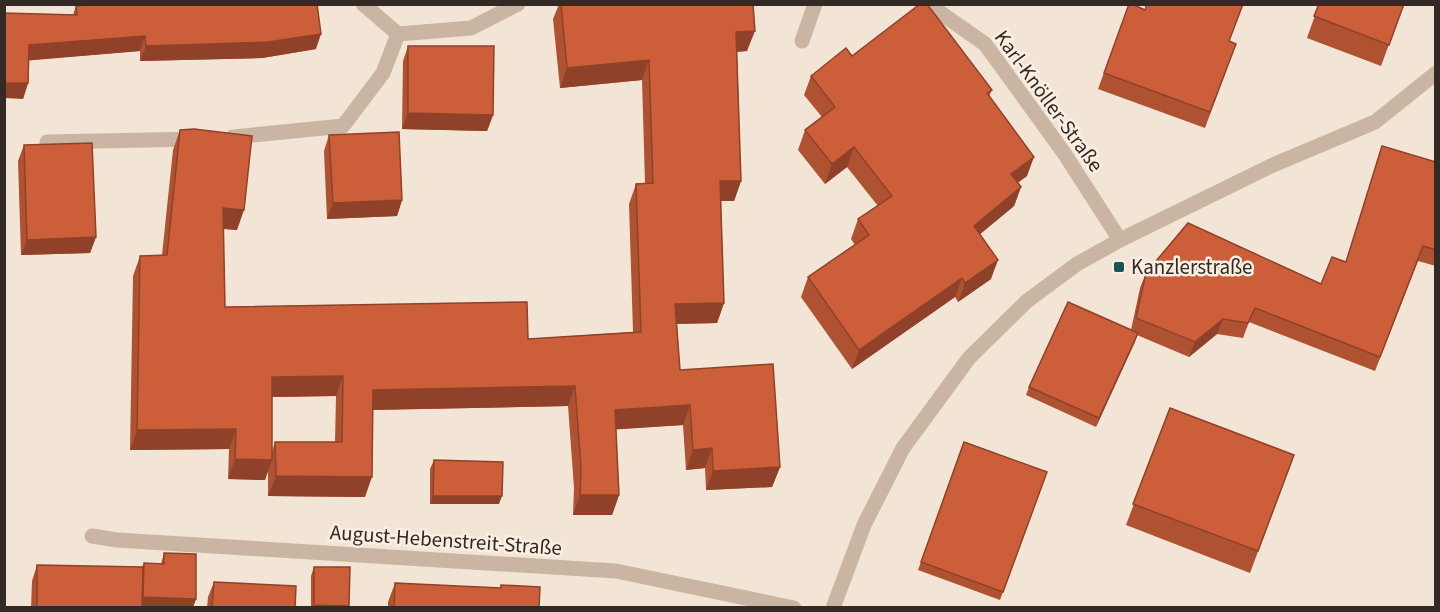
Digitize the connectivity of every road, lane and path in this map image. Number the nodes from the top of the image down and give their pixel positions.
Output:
1 (363, 4) edge
2 (518, 4) edge
3 (815, 4) edge
4 (928, 4) edge
5 (398, 34) junction
6 (802, 41) dead end
7 (1436, 73) edge
8 (47, 142) edge
9 (1120, 240) junction
10 (92, 536) dead end
11 (795, 608) edge
12 (833, 608) edge

1 - 5 street
2 - 5 street
3 - 6 street
4 - 9 street, Karl-Knöller-Straße
5 - 8 street
7 - 9 street
9 - 12 street
10 - 11 street, August-Hebenstreit-Straße

